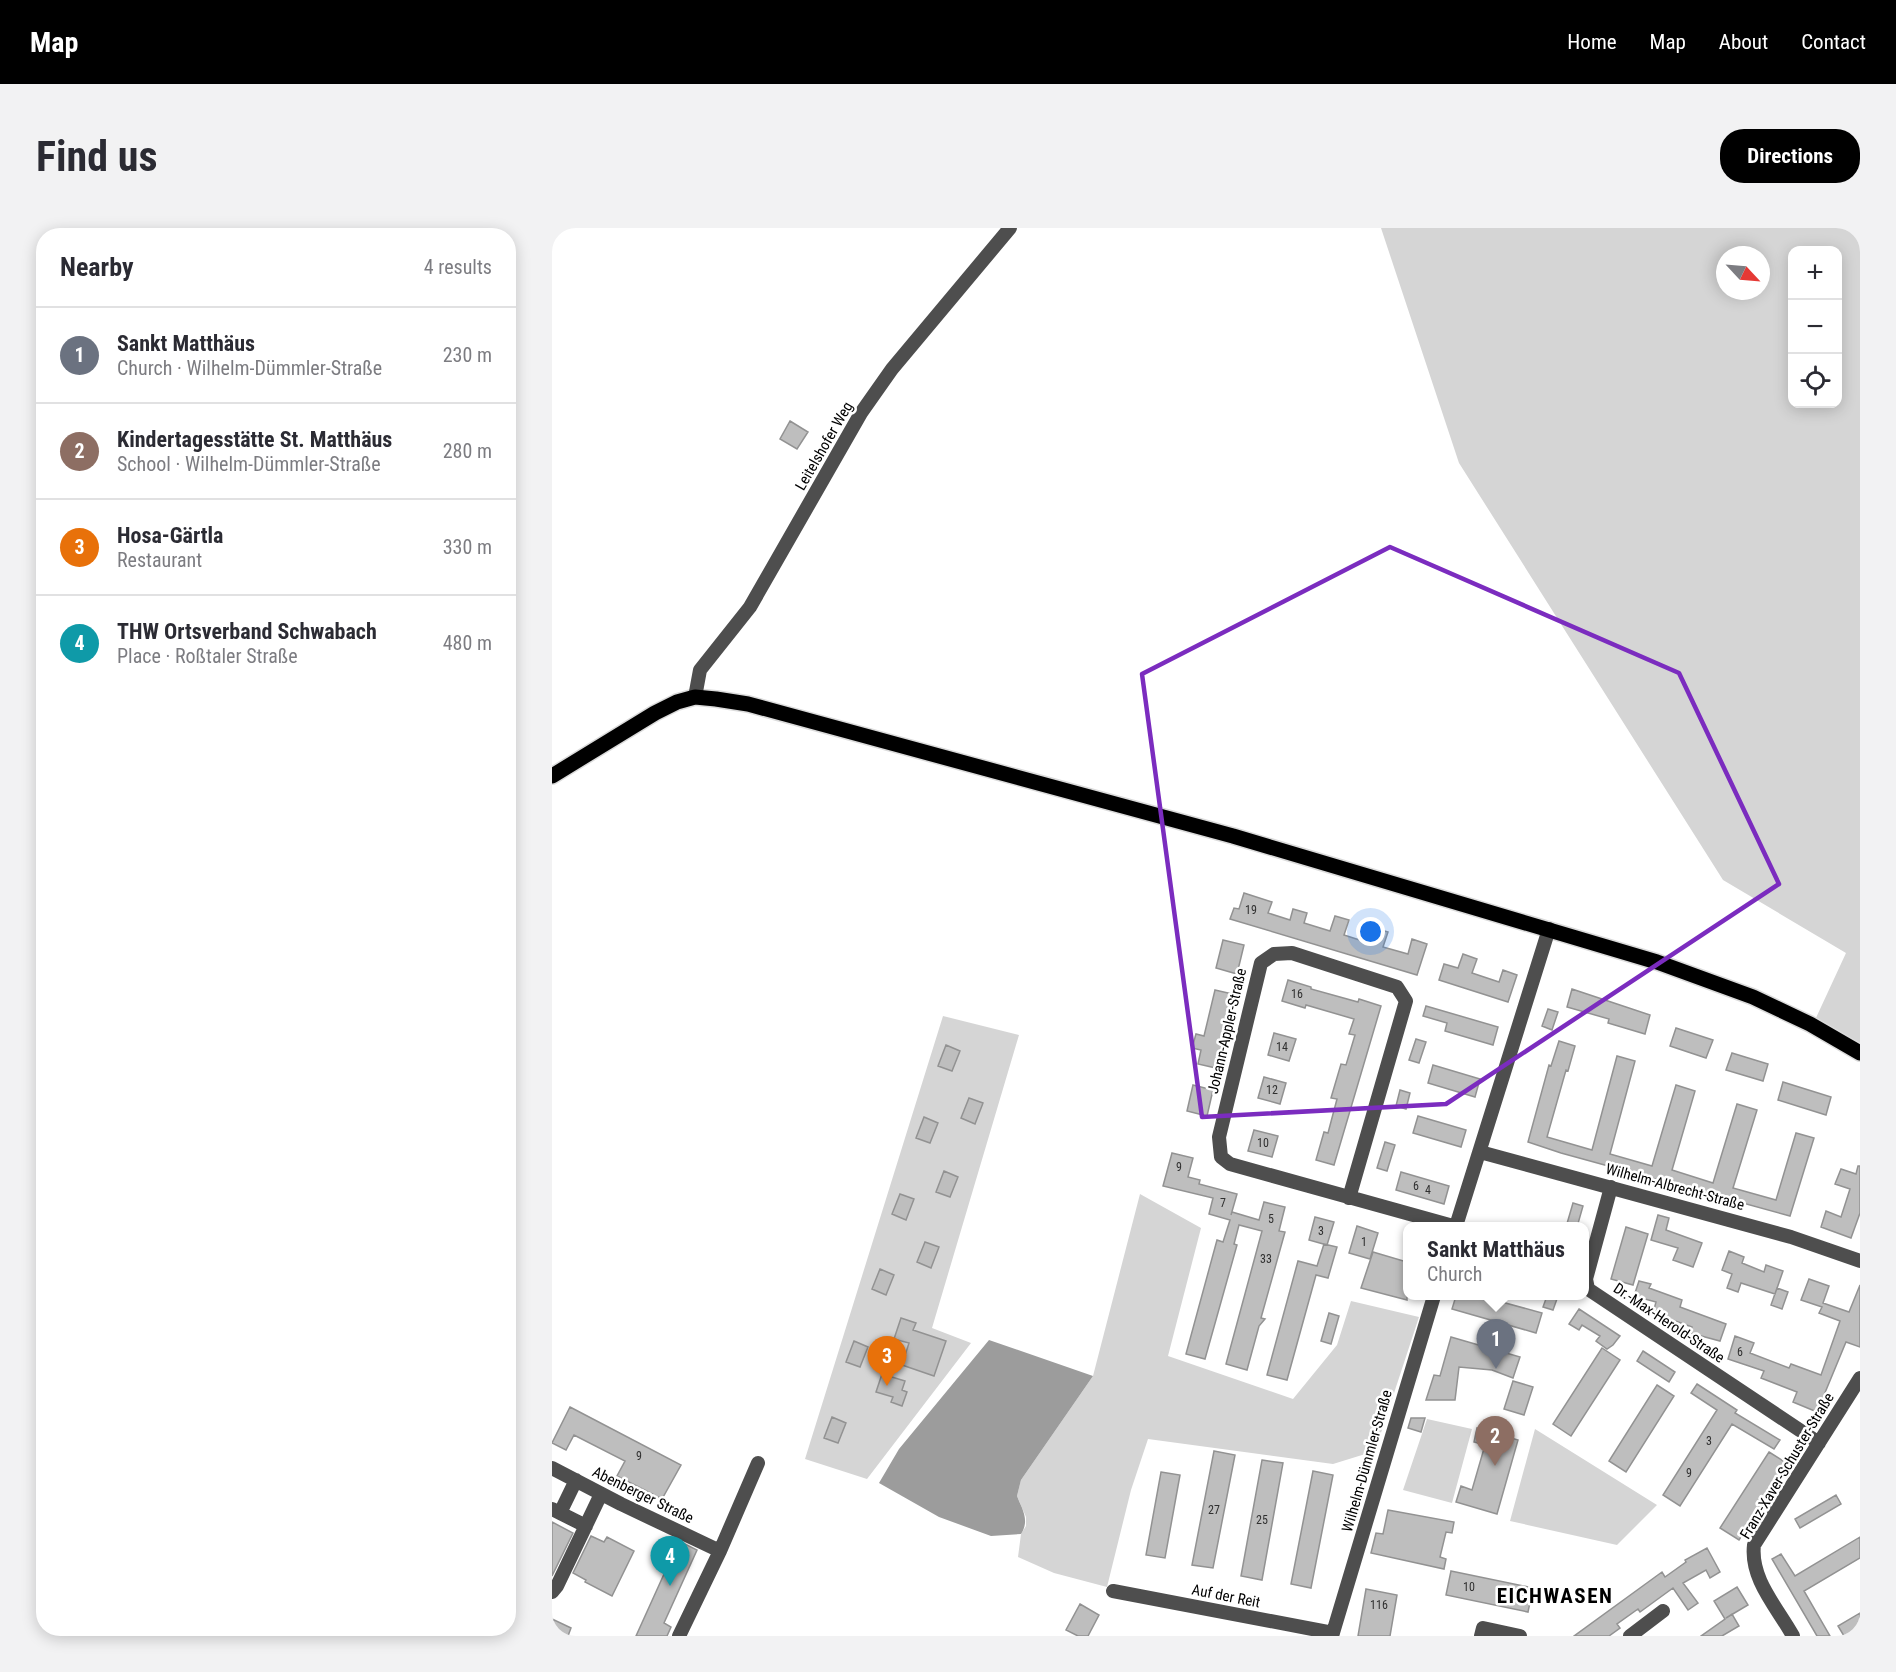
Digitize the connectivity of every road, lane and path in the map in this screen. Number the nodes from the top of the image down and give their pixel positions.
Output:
1 (1008, 229) edge
2 (695, 697) junction
3 (552, 776) edge
4 (1549, 929) junction
5 (1860, 1053) edge
6 (1480, 1152) junction
7 (1611, 1187) junction
8 (1349, 1197) junction
9 (1436, 1222) edge
10 (1456, 1222) edge
11 (1858, 1255) edge
12 (1589, 1268) edge
13 (1589, 1289) edge
14 (1433, 1300) edge
15 (1860, 1378) edge
16 (1819, 1443) junction
17 (758, 1463) dead end
18 (552, 1468) edge
19 (576, 1480) junction
20 (601, 1494) junction
21 (556, 1511) edge
22 (586, 1526) junction
23 (720, 1551) junction
24 (1113, 1591) dead end
25 (552, 1592) edge
26 (1663, 1611) dead end
27 (1332, 1635) edge
28 (679, 1636) edge
29 (1481, 1636) edge
30 (1520, 1636) edge
31 (1630, 1636) edge
32 (1793, 1636) edge

1 - 2 street, Leitelshofer Weg
2 - 3 main road
2 - 4 main road
4 - 5 main road
4 - 6 street
6 - 7 street, Wilhelm-Albrecht-Straße
6 - 10 street
7 - 11 street, Wilhelm-Albrecht-Straße
7 - 12 street, Dr.-Max-Herold-Straße
8 - 8 street, Johann-Appler-Straße
8 - 9 street, Johann-Appler-Straße
13 - 16 street, Dr.-Max-Herold-Straße
14 - 27 street, Wilhelm-Dümmler-Straße
15 - 16 street, Franz-Xaver-Schuster-Straße
16 - 32 street, Franz-Xaver-Schuster-Straße
17 - 23 street
18 - 19 street, Abenberger Straße
19 - 20 street, Abenberger Straße
19 - 21 street
20 - 22 street
20 - 23 street, Abenberger Straße
21 - 22 street
22 - 25 street
23 - 28 street
24 - 27 street, Auf der Reit
26 - 31 street
29 - 30 street

